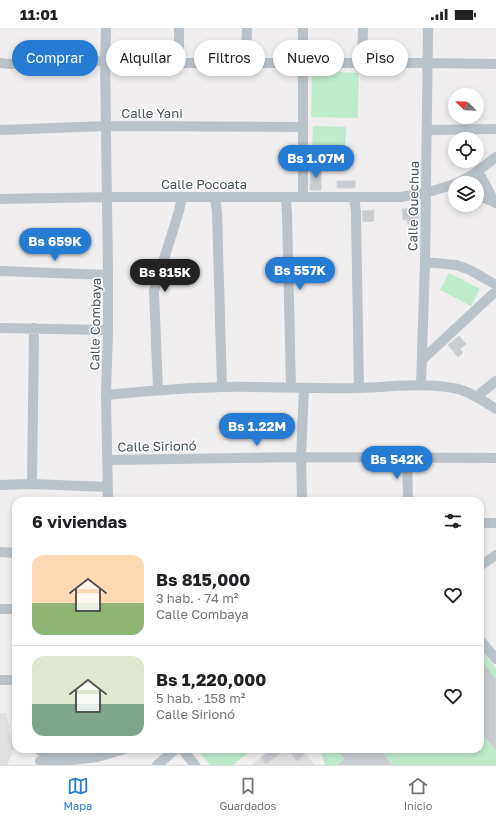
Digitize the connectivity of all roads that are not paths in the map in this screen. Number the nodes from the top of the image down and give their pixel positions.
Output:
1 (106, 28) edge
2 (179, 28) edge
3 (247, 28) edge
4 (303, 28) edge
5 (363, 28) edge
6 (428, 28) edge
7 (179, 40) edge
8 (247, 40) edge
9 (303, 40) edge
10 (363, 40) edge
11 (105, 61) junction
12 (0, 63) edge
13 (408, 63) edge
14 (428, 63) junction
15 (496, 64) edge
16 (303, 76) edge
17 (107, 126) junction
18 (303, 127) junction
19 (496, 129) edge
20 (0, 130) edge
21 (427, 130) junction
22 (496, 157) edge
23 (478, 171) junction
24 (470, 176) edge
25 (448, 186) edge
26 (448, 192) edge
27 (426, 193) junction
28 (107, 197) junction
29 (182, 197) junction
30 (215, 197) junction
31 (286, 197) junction
32 (303, 197) junction
33 (354, 197) junction
34 (484, 198) edge
35 (0, 200) edge
36 (496, 203) edge
37 (425, 262) junction
38 (0, 271) edge
39 (108, 276) junction
40 (496, 285) edge
41 (496, 291) edge
42 (0, 328) edge
43 (34, 328) junction
44 (108, 330) junction
45 (422, 359) junction
46 (496, 381) edge
47 (421, 385) junction
48 (222, 387) junction
49 (291, 387) junction
50 (304, 388) junction
51 (359, 388) junction
52 (158, 390) junction
53 (106, 395) junction
54 (476, 397) junction
55 (496, 409) edge
56 (301, 457) junction
57 (407, 458) junction
58 (496, 458) edge
59 (107, 460) junction
60 (32, 484) junction
61 (0, 485) edge
62 (107, 487) junction
63 (108, 497) edge
64 (302, 497) edge
65 (408, 497) edge
66 (484, 523) edge
67 (496, 523) edge
68 (0, 552) edge
69 (12, 553) edge
70 (496, 556) edge
71 (484, 564) edge
72 (0, 609) edge
73 (12, 609) edge
74 (484, 644) edge
75 (494, 654) edge
76 (0, 680) edge
77 (12, 680) edge
78 (54, 753) edge
79 (66, 753) edge
80 (111, 753) edge
81 (171, 753) edge
82 (185, 753) edge
83 (40, 756) edge
84 (74, 763) edge
85 (157, 765) edge
86 (195, 765) edge

1 - 11 street, Calle Combaya
2 - 7 street
3 - 8 street
4 - 9 street
5 - 10 street
6 - 14 street, Calle Quechua
11 - 12 street
11 - 17 street, Calle Combaya
13 - 14 street
14 - 15 street
14 - 21 street, Calle Quechua
16 - 18 street
17 - 18 street, Calle Yani
17 - 20 street, Calle Yani
17 - 28 street, Calle Combaya
18 - 32 street
19 - 21 street
21 - 27 street, Calle Quechua
22 - 23 street, Calle Pocoata
23 - 24 street, Calle Pocoata
23 - 36 street
25 - 27 street, Calle Pocoata
26 - 27 street
27 - 33 street, Calle Pocoata
27 - 37 street, Calle Quechua
28 - 29 street, Calle Pocoata
28 - 35 street, Calle Pocoata
28 - 39 street, Calle Combaya
29 - 30 street, Calle Pocoata
29 - 52 street
30 - 31 street, Calle Pocoata
30 - 48 street
31 - 32 street, Calle Pocoata
31 - 49 street
32 - 33 street, Calle Pocoata
33 - 51 street
34 - 36 street
37 - 40 street
37 - 45 street, Calle Quechua
38 - 39 street
39 - 44 street, Calle Combaya
41 - 45 street
42 - 43 street
43 - 44 street
43 - 60 street
44 - 53 street, Calle Combaya
45 - 47 street, Calle Quechua
46 - 54 street
47 - 51 street
47 - 54 street
48 - 49 street
48 - 52 street
49 - 50 street
50 - 51 street
50 - 56 street
52 - 53 street
53 - 59 street, Calle Combaya
54 - 55 street
56 - 57 street, Calle Sirionó
56 - 59 street, Calle Sirionó
56 - 64 street
57 - 58 street, Calle Sirionó
57 - 65 street
59 - 62 street, Calle Combaya
60 - 61 street
60 - 62 street
62 - 63 street, Calle Combaya
66 - 67 street
68 - 69 street
70 - 71 street
72 - 73 street
74 - 75 street
76 - 77 street
78 - 83 street
79 - 84 street
80 - 84 street
81 - 85 street
82 - 86 street
83 - 84 street

